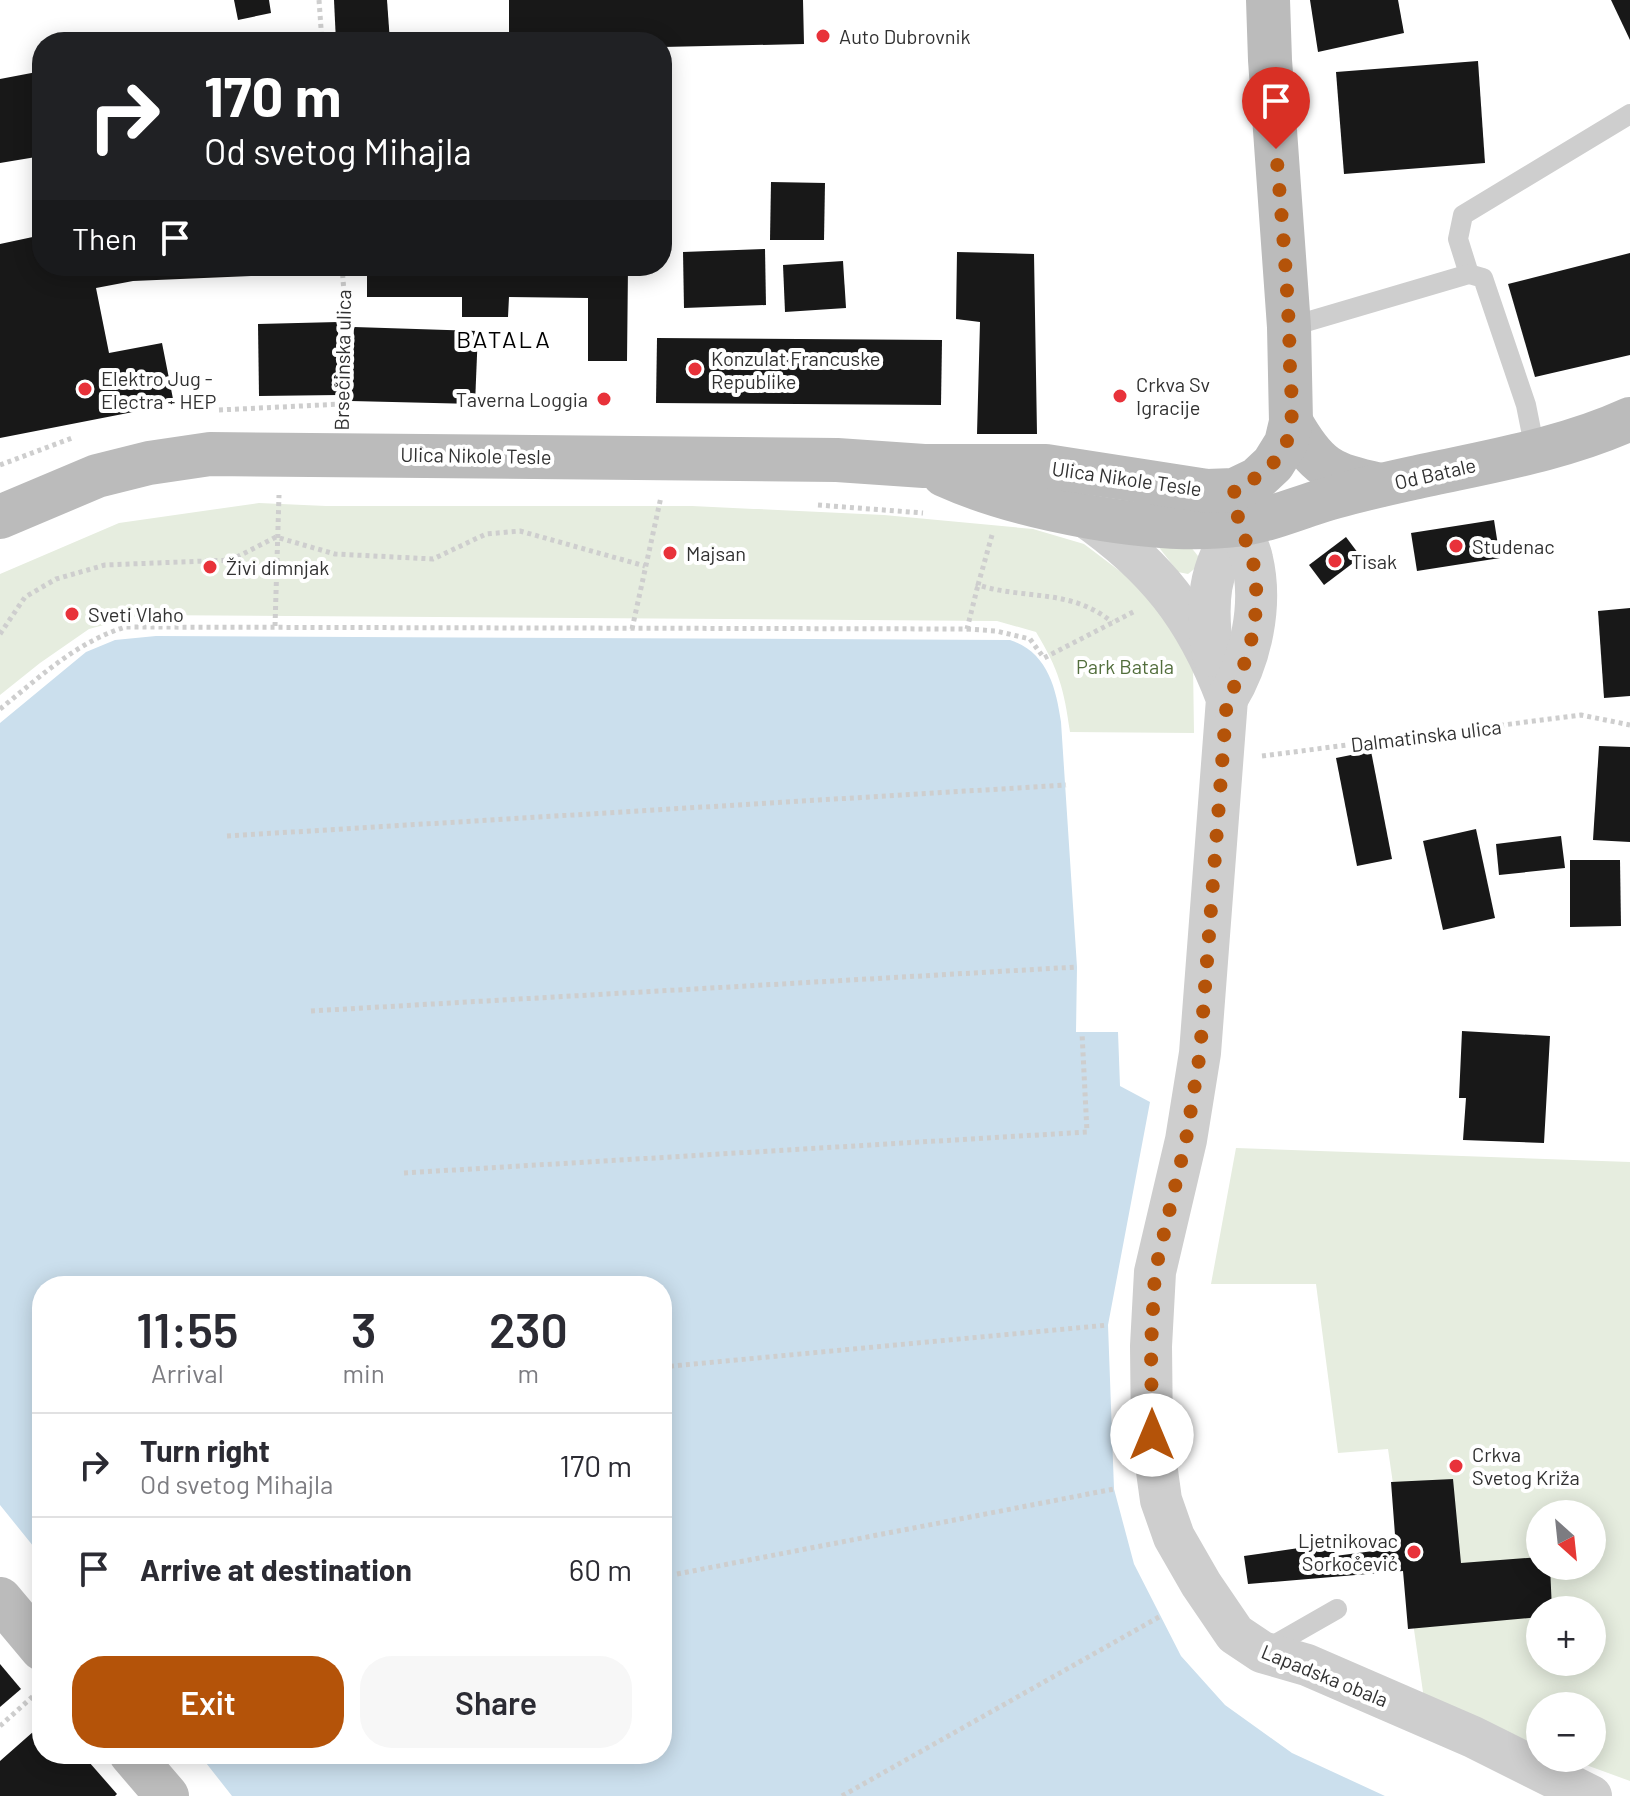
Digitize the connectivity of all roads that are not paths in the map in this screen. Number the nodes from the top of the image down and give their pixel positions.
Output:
1 (1268, 0) edge
2 (1630, 114) edge
3 (1469, 274) junction
4 (1289, 327) junction
5 (1630, 419) edge
6 (1291, 422) junction
7 (1535, 450) junction
8 (924, 466) junction
9 (1380, 485) junction
10 (1237, 507) junction
11 (18, 509) edge
12 (1083, 515) junction
13 (0, 531) edge
14 (1221, 682) junction
15 (0, 1599) edge
16 (1337, 1609) dead end
17 (32, 1637) edge
18 (1262, 1652) junction
19 (140, 1764) edge
20 (167, 1796) edge
21 (1591, 1796) edge

1 - 4 main road
2 - 3 lane
3 - 4 lane
3 - 7 lane
4 - 6 main road
5 - 7 main road, Od Batale
6 - 9 main road
6 - 10 main road
7 - 9 main road, Od Batale
8 - 10 main road, Ulica Nikole Tesle
8 - 11 main road, Ulica Nikole Tesle
8 - 12 main road, Ulica Nikole Tesle
9 - 10 main road, Od Batale
10 - 12 main road, Ulica Nikole Tesle
10 - 14 street, Lapadska obala
11 - 13 main road, Ulica Nikole Tesle
12 - 14 street
14 - 18 street, Lapadska obala
15 - 17 main road
16 - 18 lane
18 - 21 street, Lapadska obala
19 - 20 main road

